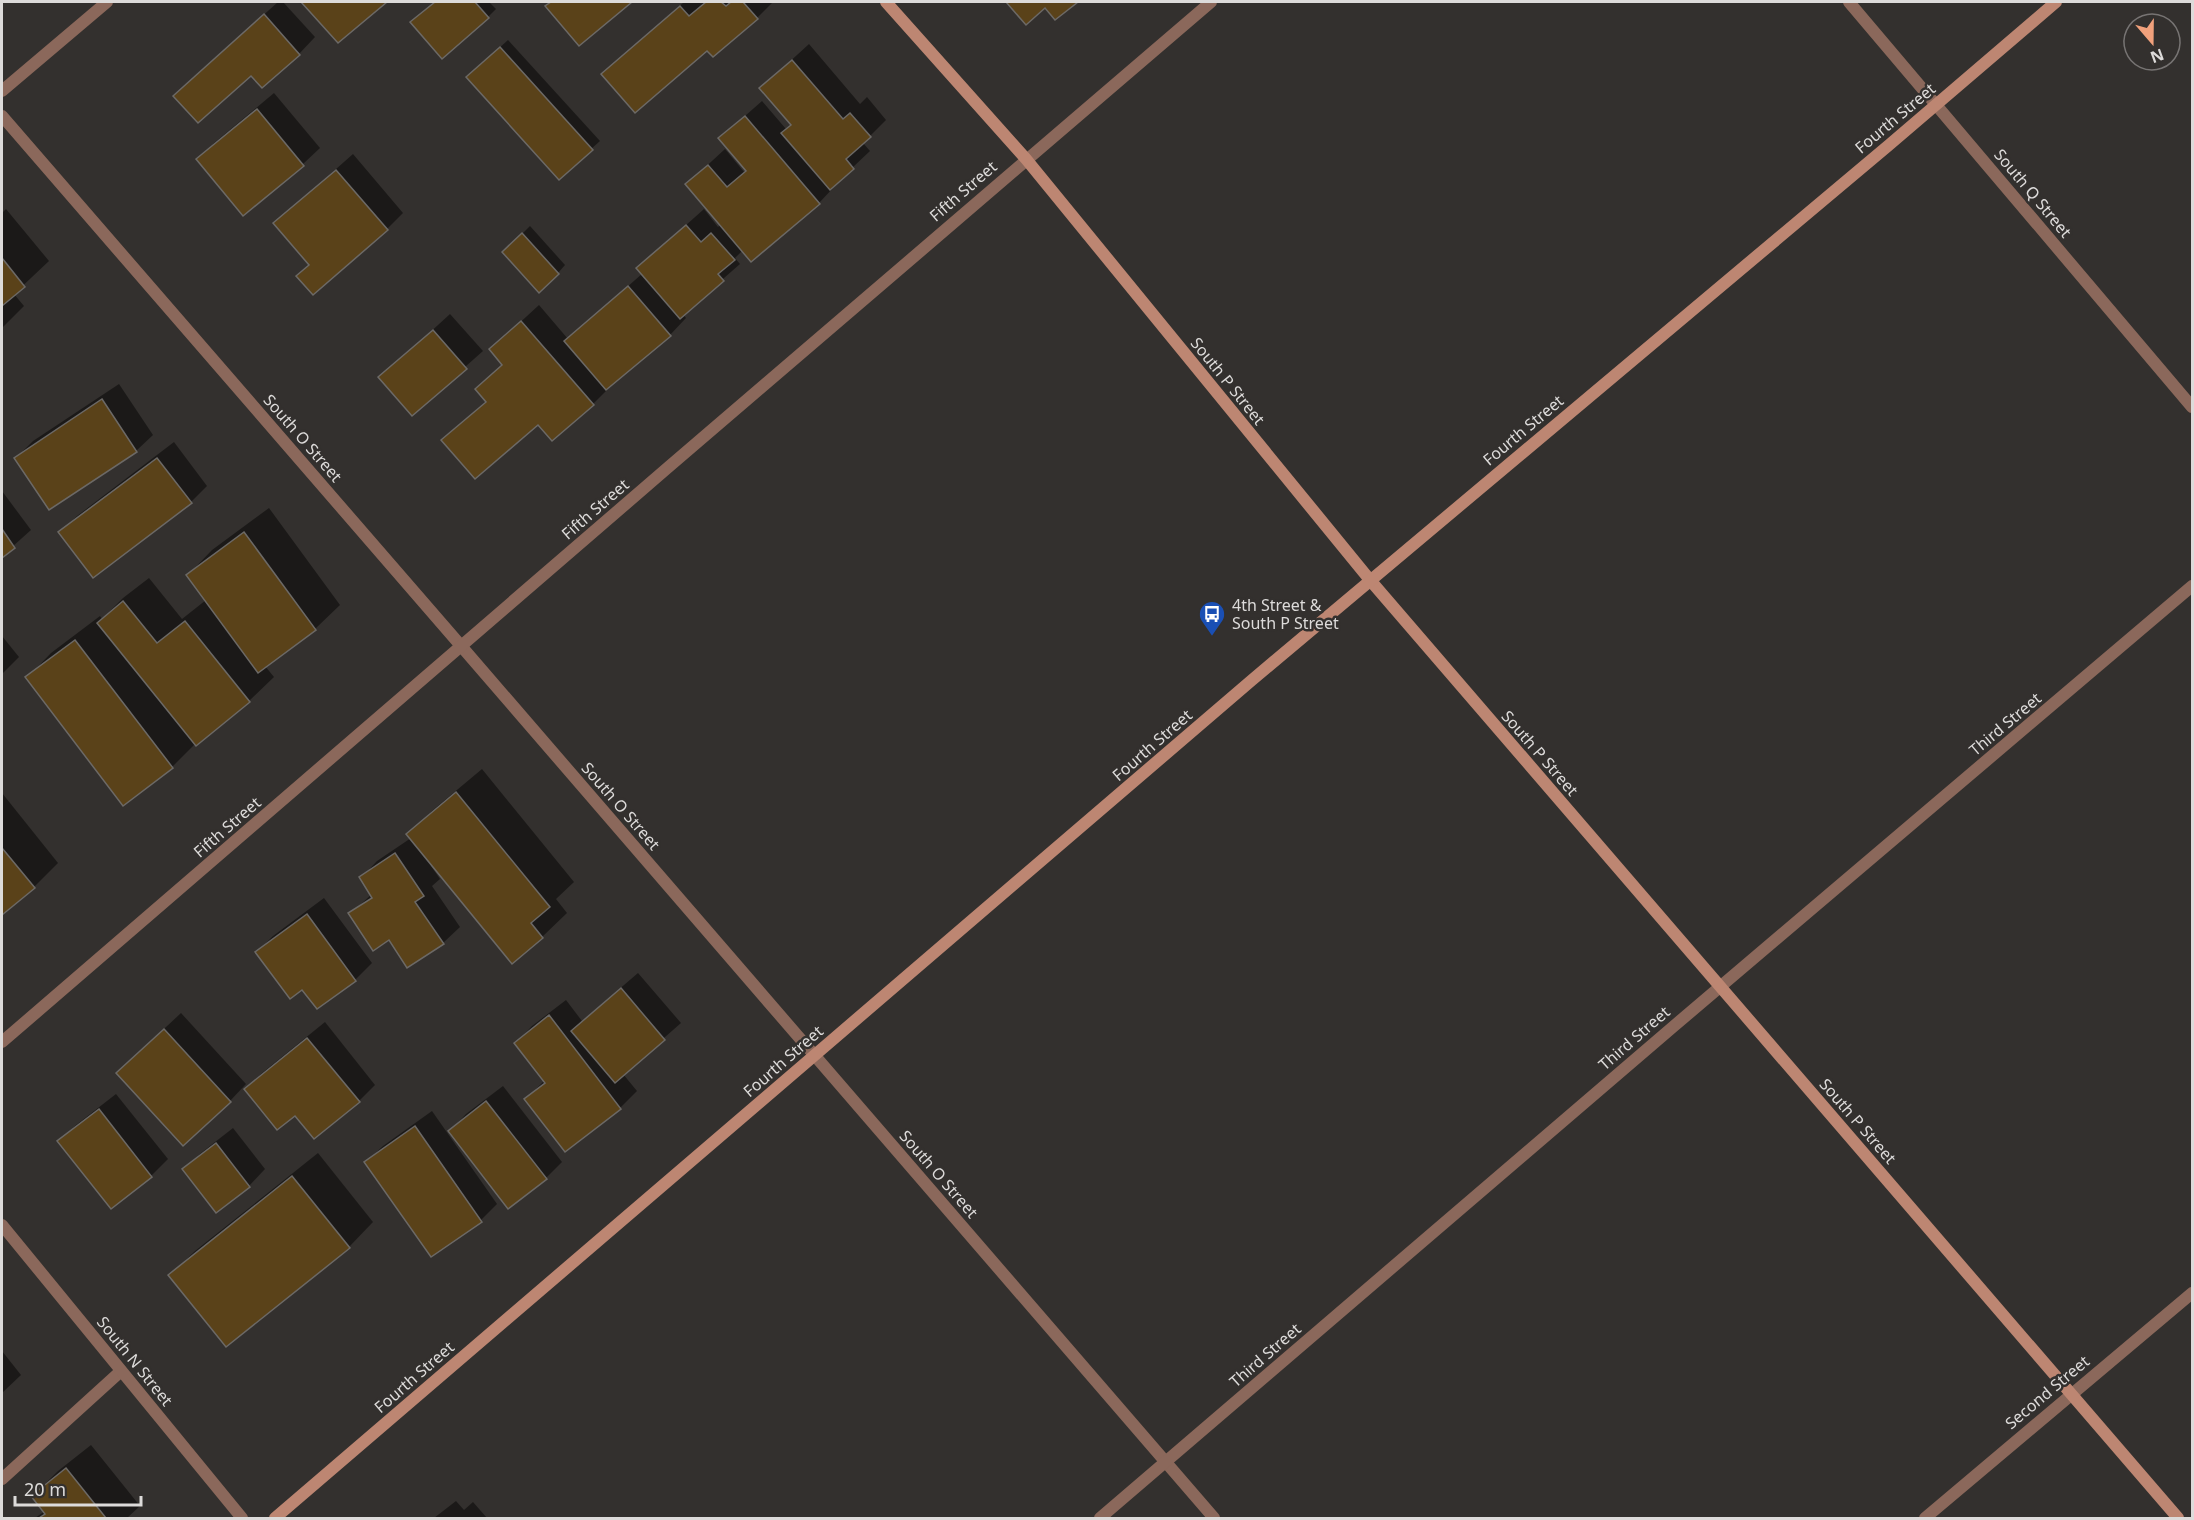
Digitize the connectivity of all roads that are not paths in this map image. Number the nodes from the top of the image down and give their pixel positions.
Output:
1 (107, 2) edge
2 (886, 2) edge
3 (1211, 2) edge
4 (1849, 2) edge
5 (2055, 2) edge
6 (2, 91) edge
7 (1937, 105) junction
8 (2, 116) edge
9 (1026, 159) junction
10 (2193, 407) edge
11 (1370, 580) junction
12 (2193, 586) edge
13 (462, 647) junction
14 (1720, 986) junction
15 (2, 1042) edge
16 (815, 1056) junction
17 (2, 1225) edge
18 (2193, 1293) edge
19 (121, 1371) junction
20 (2071, 1394) junction
21 (1165, 1462) junction
22 (2, 1479) edge
23 (242, 1518) edge
24 (275, 1518) edge
25 (1100, 1518) edge
26 (1214, 1518) edge
27 (1925, 1518) edge
28 (2178, 1518) edge

1 - 6 street
2 - 9 main road, South P Street
3 - 9 street, Fifth Street
4 - 7 street, South Q Street
5 - 7 main road, Fourth Street
7 - 10 street, South Q Street
7 - 11 main road, Fourth Street
8 - 13 street, South O Street
9 - 11 main road, South P Street
9 - 13 street, Fifth Street
11 - 14 main road, South P Street
11 - 16 main road, Fourth Street
12 - 14 street, Third Street
13 - 15 street, Fifth Street
13 - 16 street, South O Street
14 - 20 main road, South P Street
14 - 21 street, Third Street
16 - 21 street, South O Street
16 - 24 main road, Fourth Street
17 - 19 street, South N Street
18 - 20 street, Second Street
19 - 22 street
19 - 23 street, South N Street
20 - 27 street, Second Street
20 - 28 main road, South P Street
21 - 25 street, Third Street
21 - 26 street, South O Street

